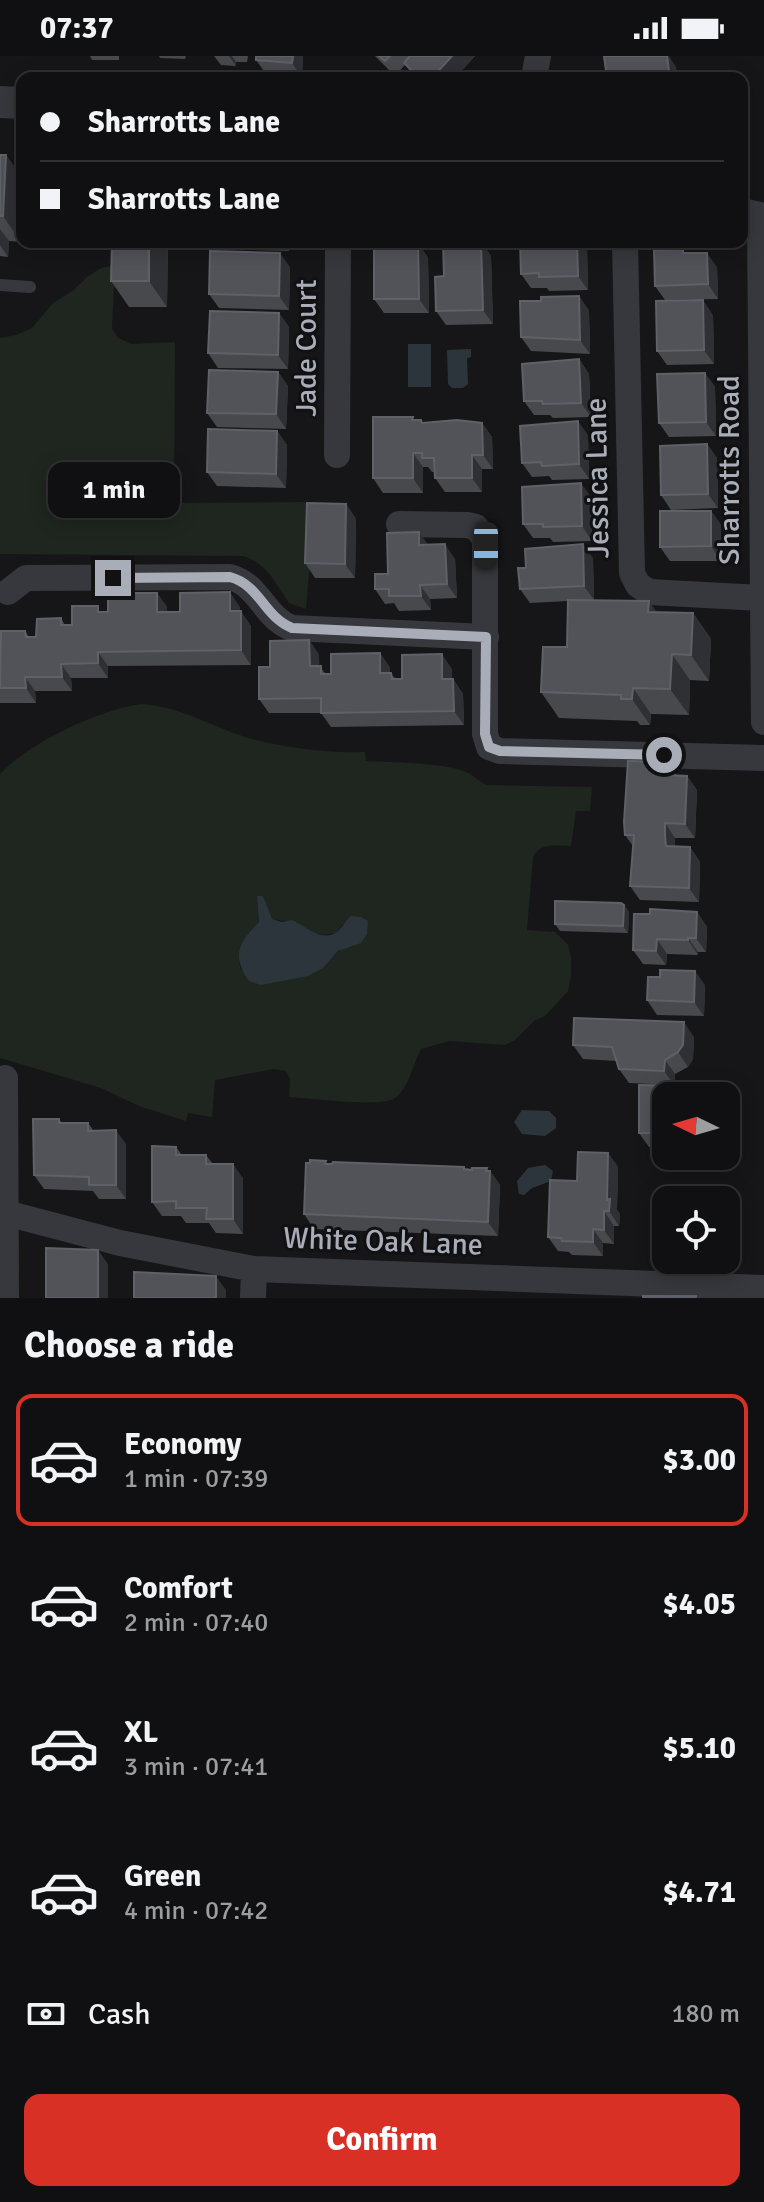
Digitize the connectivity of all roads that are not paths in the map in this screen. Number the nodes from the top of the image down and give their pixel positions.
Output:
1 (755, 217) edge
2 (338, 248) edge
3 (625, 248) edge
4 (0, 285) edge
5 (30, 287) dead end
6 (337, 455) dead end
7 (399, 524) dead end
8 (4, 596) edge
9 (761, 598) junction
10 (486, 637) junction
11 (764, 722) edge
12 (764, 758) edge
13 (5, 1078) dead end
14 (6, 1213) junction
15 (254, 1269) junction
16 (500, 1287) edge
17 (764, 1288) edge
18 (6, 1298) edge
19 (253, 1298) edge

1 - 9 street, Sharrotts Road
2 - 6 street, Jade Court
3 - 9 street, Jessica Lane
4 - 5 lane
7 - 10 street
8 - 10 street
9 - 11 street, Sharrotts Road
10 - 12 street
13 - 14 street
14 - 15 street, White Oak Lane
14 - 18 street
15 - 16 street, White Oak Lane
15 - 19 street
16 - 17 street, White Oak Lane

